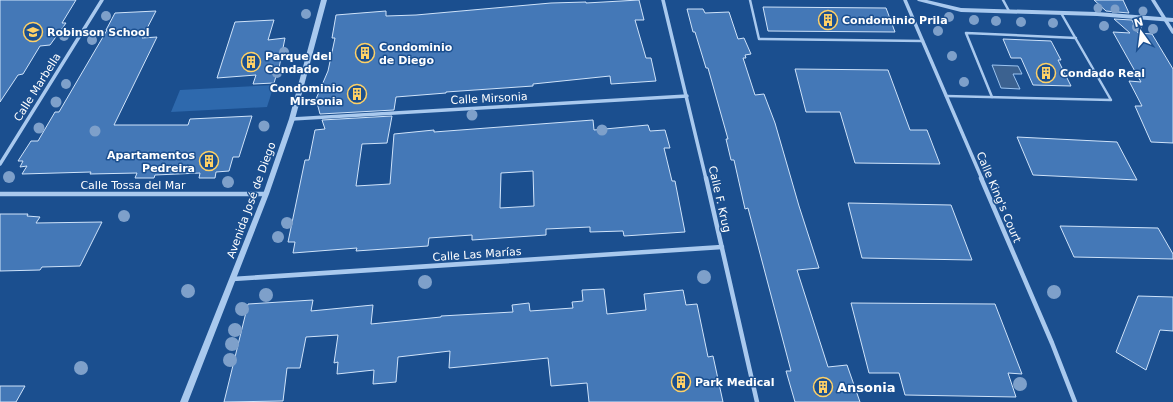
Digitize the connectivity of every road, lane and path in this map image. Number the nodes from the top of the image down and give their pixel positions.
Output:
1 (102, 0) edge
2 (324, 0) edge
3 (663, 0) edge
4 (750, 0) edge
5 (905, 0) edge
6 (920, 0) edge
7 (1003, 0) edge
8 (1153, 0) edge
9 (1009, 12) junction
10 (1061, 13) junction
11 (1165, 19) junction
12 (1173, 20) edge
13 (1173, 32) edge
14 (1076, 38) junction
15 (922, 40) junction
16 (687, 96) junction
17 (946, 96) junction
18 (992, 97) junction
19 (292, 119) junction
20 (0, 164) edge
21 (0, 194) edge
22 (266, 194) junction
23 (722, 247) junction
24 (233, 280) junction
25 (184, 402) edge
26 (757, 402) edge
27 (1075, 402) edge

1 - 20 street, Calle Marbella
2 - 19 street, Avenida José de Diego
3 - 16 street, Calle F. Krug
4 - 15 lane
5 - 15 street, Calle King's Court
6 - 9 street
7 - 9 lane
8 - 11 street
9 - 10 street
10 - 11 street
10 - 14 lane
11 - 12 street
11 - 13 street
14 - 18 lane
14 - 18 lane
15 - 17 street, Calle King's Court
16 - 19 street, Calle Mirsonia
16 - 23 street, Calle F. Krug
17 - 18 lane
17 - 27 street, Calle King's Court
19 - 22 street, Avenida José de Diego
21 - 22 street, Calle Tossa del Mar
22 - 24 street, Avenida José de Diego
23 - 24 street, Calle Las Marías
23 - 26 street, Calle F. Krug
24 - 25 street, Avenida José de Diego

